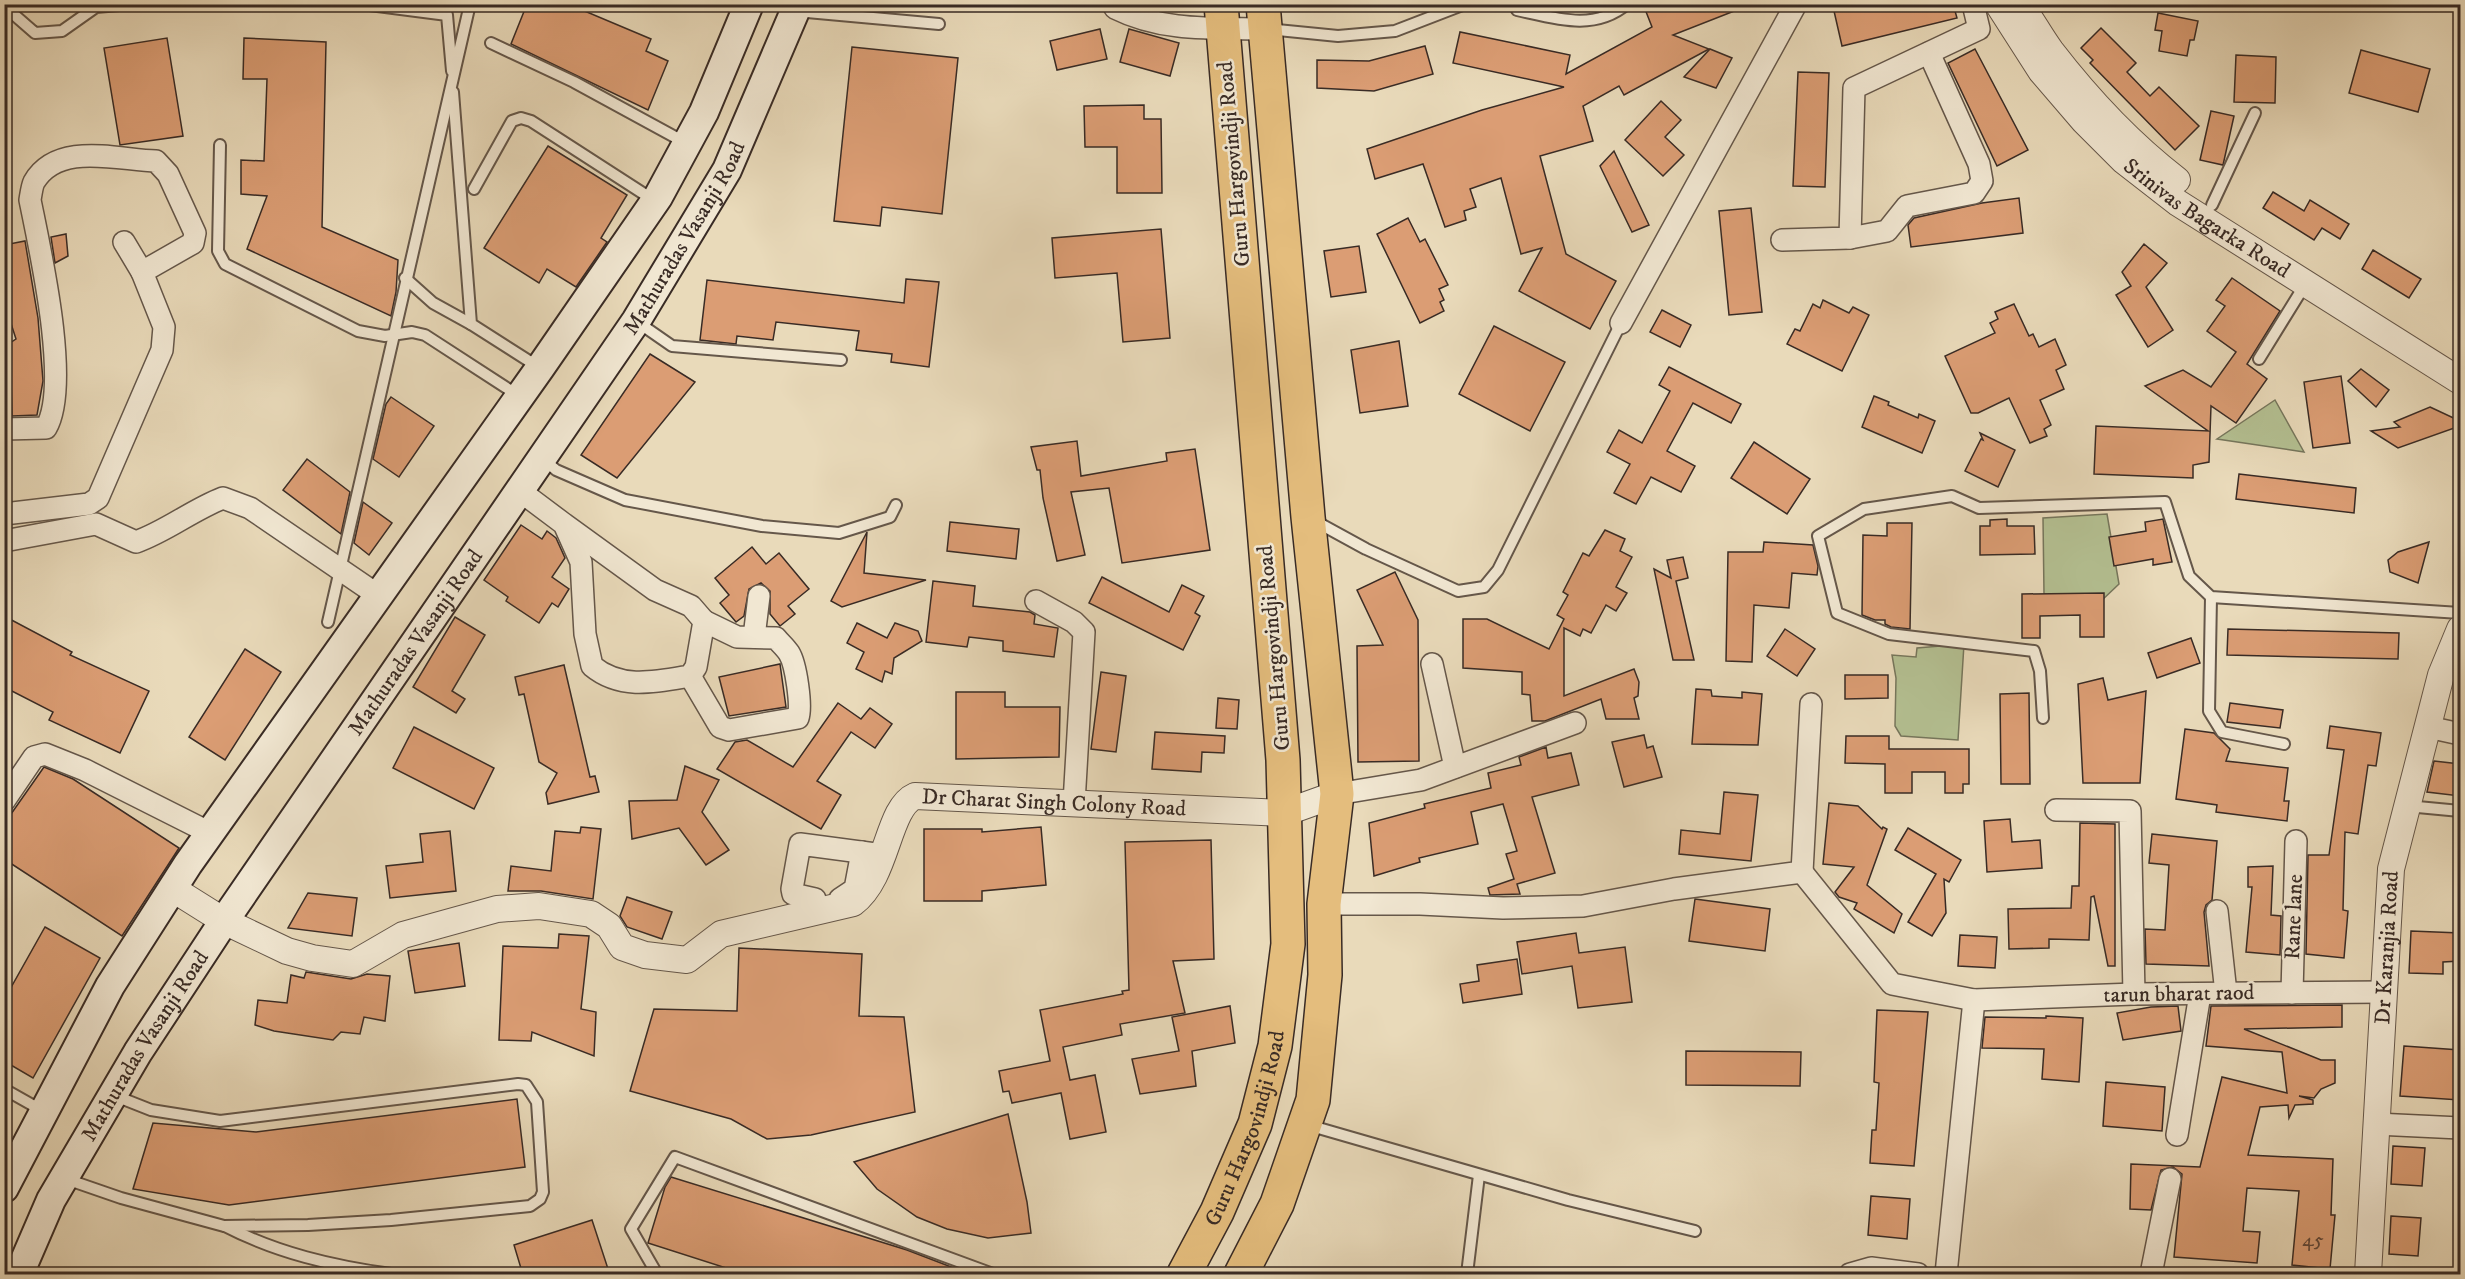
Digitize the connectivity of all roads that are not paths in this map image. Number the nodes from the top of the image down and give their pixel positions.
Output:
1 (131, 4) edge
2 (362, 4) edge
3 (470, 4) edge
4 (749, 4) edge
5 (1113, 4) edge
6 (1465, 4) edge
7 (1627, 4) edge
8 (1796, 4) edge
9 (1973, 4) edge
10 (1998, 4) edge
11 (2020, 4) edge
12 (4, 6) edge
13 (407, 7) edge
14 (797, 8) edge
15 (1517, 10) dead end
16 (1222, 16) edge
17 (1264, 17) edge
18 (939, 24) dead end
19 (490, 43) dead end
20 (1929, 53) junction
21 (2255, 113) dead end
22 (687, 144) junction
23 (220, 145) dead end
24 (474, 189) dead end
25 (2182, 196) junction
26 (655, 201) junction
27 (2212, 205) junction
28 (1850, 238) junction
29 (1782, 240) dead end
30 (124, 242) dead end
31 (142, 272) junction
32 (405, 278) dead end
33 (2306, 283) junction
34 (636, 321) junction
35 (1622, 323) joint
36 (471, 324) junction
37 (2259, 359) dead end
38 (841, 360) dead end
39 (2460, 361) edge
40 (540, 368) junction
41 (2460, 381) edge
42 (520, 397) junction
43 (4, 429) edge
44 (543, 458) junction
45 (520, 491) junction
46 (896, 505) dead end
47 (4, 514) edge
48 (1308, 517) junction
49 (564, 524) junction
50 (4, 541) edge
51 (379, 596) junction
52 (759, 596) dead end
53 (2211, 597) junction
54 (1036, 601) dead end
55 (2460, 613) edge
56 (704, 621) junction
57 (328, 622) dead end
58 (2460, 629) edge
59 (754, 637) junction
60 (1432, 664) dead end
61 (690, 676) junction
62 (1811, 704) dead end
63 (2043, 718) dead end
64 (1575, 723) dead end
65 (2428, 727) junction
66 (2460, 734) edge
67 (2284, 744) dead end
68 (1455, 767) junction
69 (1337, 794) junction
70 (4, 801) edge
71 (1074, 803) junction
72 (2407, 806) junction
73 (2056, 810) dead end
74 (2460, 811) edge
75 (1284, 813) junction
76 (210, 833) junction
77 (2296, 841) dead end
78 (872, 854) junction
79 (1802, 872) junction
80 (173, 889) junction
81 (1324, 904) junction
82 (814, 905) junction
83 (2217, 911) dead end
84 (224, 921) junction
85 (2384, 992) junction
86 (2226, 993) junction
87 (2292, 993) junction
88 (2134, 994) junction
89 (2200, 994) junction
90 (1974, 1000) junction
91 (4, 1089) edge
92 (112, 1095) junction
93 (44, 1111) junction
94 (1304, 1124) junction
95 (2376, 1124) junction
96 (2460, 1128) edge
97 (2177, 1135) dead end
98 (1479, 1174) junction
99 (64, 1178) junction
100 (2170, 1179) dead end
101 (4, 1188) edge
102 (224, 1226) junction
103 (1695, 1231) dead end
104 (19, 1275) edge
105 (391, 1275) edge
106 (657, 1275) edge
107 (993, 1275) edge
108 (1184, 1275) edge
109 (1241, 1275) edge
110 (1467, 1275) edge
111 (1850, 1275) edge
112 (1918, 1275) edge
113 (1946, 1275) edge
114 (2151, 1275) edge
115 (2368, 1275) edge

1 - 12 lane
2 - 13 lane
3 - 57 lane
4 - 22 main road, Mathuradas Vasanji Road
5 - 16 street
6 - 17 lane
7 - 15 lane
8 - 35 street
9 - 20 street
10 - 25 street, Srinivas Bagarka Road
11 - 25 street
13 - 36 lane
14 - 18 lane
14 - 34 main road, Mathuradas Vasanji Road
16 - 17 street
16 - 75 main road, Guru Hargovindji Road
17 - 48 main road, Guru Hargovindji Road
19 - 22 lane
20 - 28 street
20 - 28 street
21 - 27 lane
22 - 26 main road, Mathuradas Vasanji Road
23 - 42 lane
24 - 26 lane
25 - 27 street
25 - 33 street, Srinivas Bagarka Road
26 - 40 main road, Mathuradas Vasanji Road
27 - 39 street
28 - 29 street
30 - 31 street
31 - 43 street
31 - 47 street
32 - 36 lane
33 - 37 lane
33 - 41 street, Srinivas Bagarka Road
34 - 38 lane
34 - 44 main road, Mathuradas Vasanji Road
35 - 48 lane
36 - 40 lane
40 - 42 main road, Mathuradas Vasanji Road
42 - 51 main road, Mathuradas Vasanji Road
44 - 45 main road, Mathuradas Vasanji Road
44 - 46 lane
45 - 49 street
45 - 84 main road, Mathuradas Vasanji Road
48 - 69 main road, Guru Hargovindji Road
49 - 56 street
49 - 61 street
50 - 51 street
51 - 76 main road, Mathuradas Vasanji Road
52 - 59 street
53 - 55 lane
53 - 63 lane
53 - 67 lane
54 - 71 street
56 - 59 street
56 - 61 street
58 - 65 street, Dr Karanjia Road
59 - 61 street
60 - 68 street
62 - 79 street
64 - 68 street, Dr Charat Singh Colony Road
65 - 66 street
65 - 72 street, Dr Karanjia Road
68 - 69 street, Dr Charat Singh Colony Road
69 - 75 street, Dr Charat Singh Colony Road
69 - 81 main road, Guru Hargovindji Road
70 - 76 street
71 - 75 street, Dr Charat Singh Colony Road
71 - 78 street, Dr Charat Singh Colony Road
72 - 74 lane
72 - 85 street, Dr Karanjia Road
73 - 88 street
75 - 108 main road, Guru Hargovindji Road
76 - 80 main road, Mathuradas Vasanji Road
77 - 87 street, Rane lane
78 - 82 street, Dr Charat Singh Colony Road
78 - 82 street
79 - 81 street
79 - 90 street, tarun bharat raod
80 - 84 street, Dr Charat Singh Colony Road
80 - 93 main road, Mathuradas Vasanji Road
81 - 94 main road, Guru Hargovindji Road
82 - 84 street, Dr Charat Singh Colony Road
83 - 86 street
84 - 92 main road, Mathuradas Vasanji Road
85 - 87 street, tarun bharat raod
85 - 95 street, Dr Karanjia Road
86 - 87 street, tarun bharat raod
86 - 89 street, tarun bharat raod
88 - 89 street, tarun bharat raod
88 - 90 street, tarun bharat raod
89 - 97 street
90 - 113 street
91 - 93 lane
92 - 99 main road, Mathuradas Vasanji Road
92 - 102 lane
93 - 101 main road, Mathuradas Vasanji Road
94 - 98 lane
94 - 109 main road, Guru Hargovindji Road
95 - 96 street
95 - 115 street, Dr Karanjia Road
98 - 103 lane
98 - 110 lane
99 - 102 lane
99 - 104 main road, Mathuradas Vasanji Road
100 - 114 street
102 - 105 lane
106 - 107 lane
111 - 112 street

